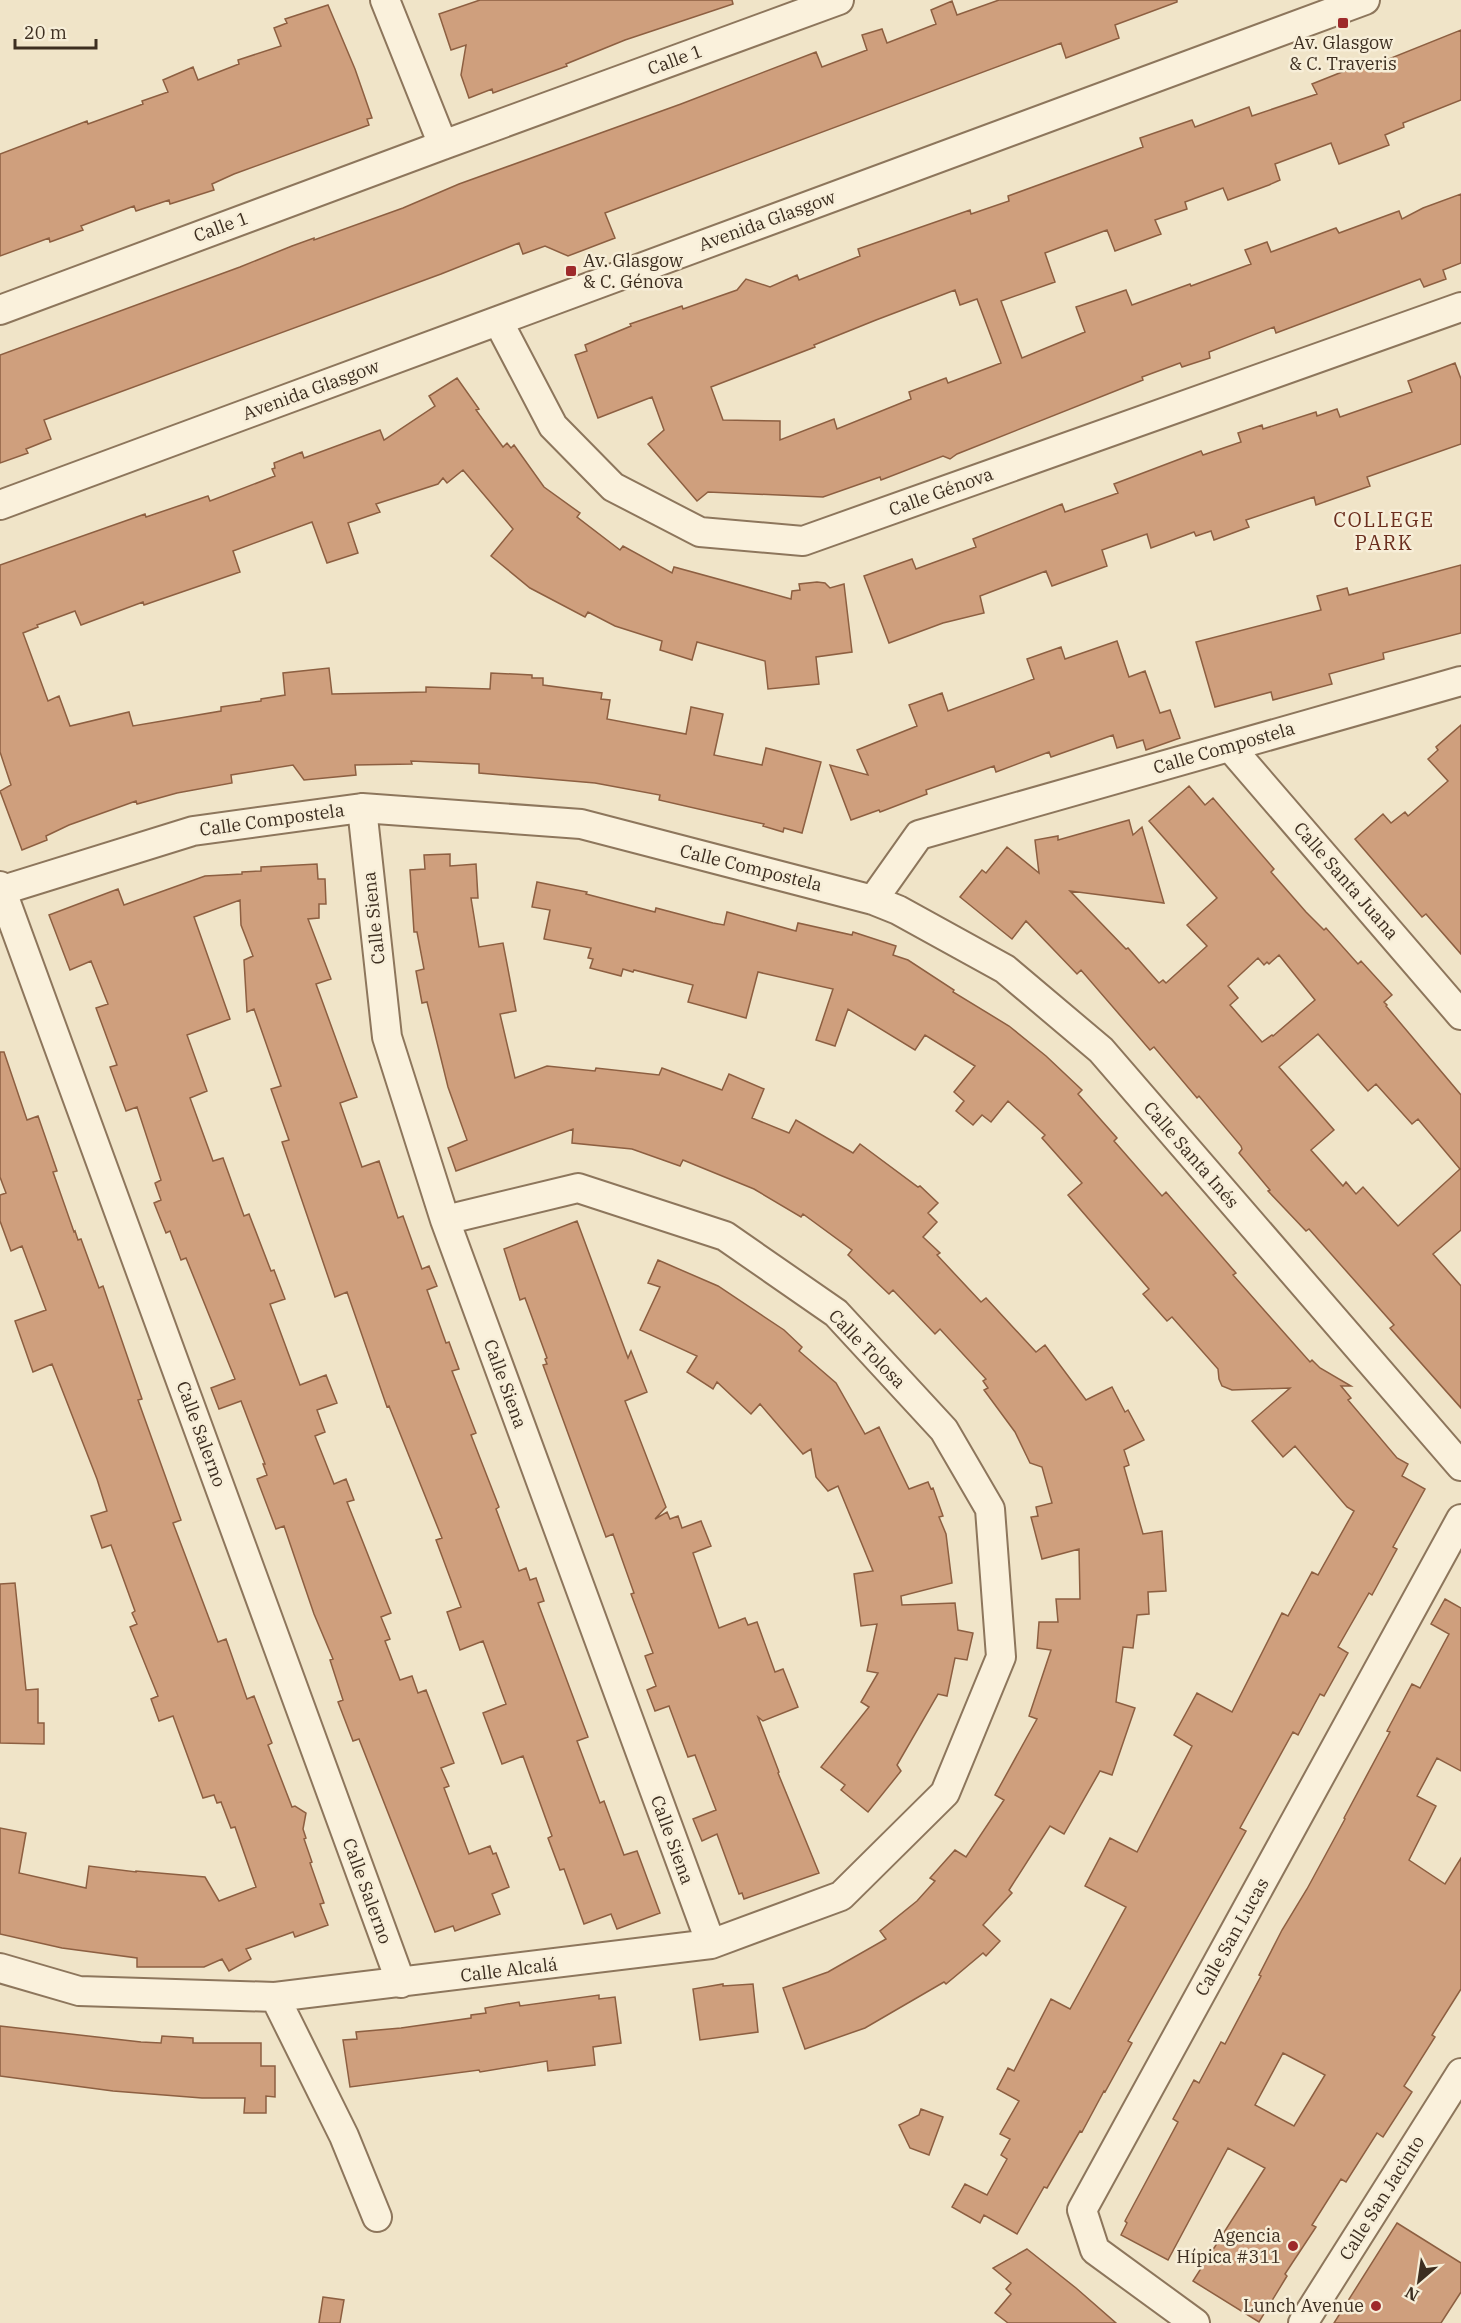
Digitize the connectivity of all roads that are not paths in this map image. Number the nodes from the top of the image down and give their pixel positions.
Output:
1 (385, 0) edge
2 (839, 0) edge
3 (1365, 0) edge
4 (443, 145) junction
5 (1461, 307) edge
6 (0, 310) edge
7 (498, 321) junction
8 (0, 505) edge
9 (1461, 681) edge
10 (1230, 747) junction
11 (362, 808) junction
12 (1, 889) edge
13 (873, 900) junction
14 (1461, 1016) edge
15 (445, 1220) junction
16 (1461, 1466) edge
17 (1461, 1519) edge
18 (954, 1769) joint
19 (711, 1944) junction
20 (0, 1968) edge
21 (401, 1983) junction
22 (275, 1997) junction
23 (1461, 2073) edge
24 (377, 2217) dead end
25 (1194, 2323) edge
26 (1303, 2323) edge

1 - 4 street
2 - 4 street, Calle 1
3 - 7 street, Avenida Glasgow
4 - 6 street, Calle 1
5 - 7 street, Calle Génova
7 - 8 street, Avenida Glasgow
9 - 10 street, Calle Compostela
10 - 13 street, Calle Compostela
10 - 14 street, Calle Santa Juana
11 - 12 street, Calle Compostela
11 - 13 street, Calle Compostela
11 - 15 street, Calle Siena
12 - 21 street, Calle Salerno
13 - 16 street, Calle Santa Inés
15 - 18 street, Calle Tolosa
15 - 19 street, Calle Siena
17 - 25 street, Calle San Lucas
18 - 19 street, Calle Alcalá
19 - 21 street, Calle Alcalá
20 - 22 street, Calle Alcalá
21 - 22 street, Calle Alcalá
22 - 24 street
23 - 26 street, Calle San Jacinto

